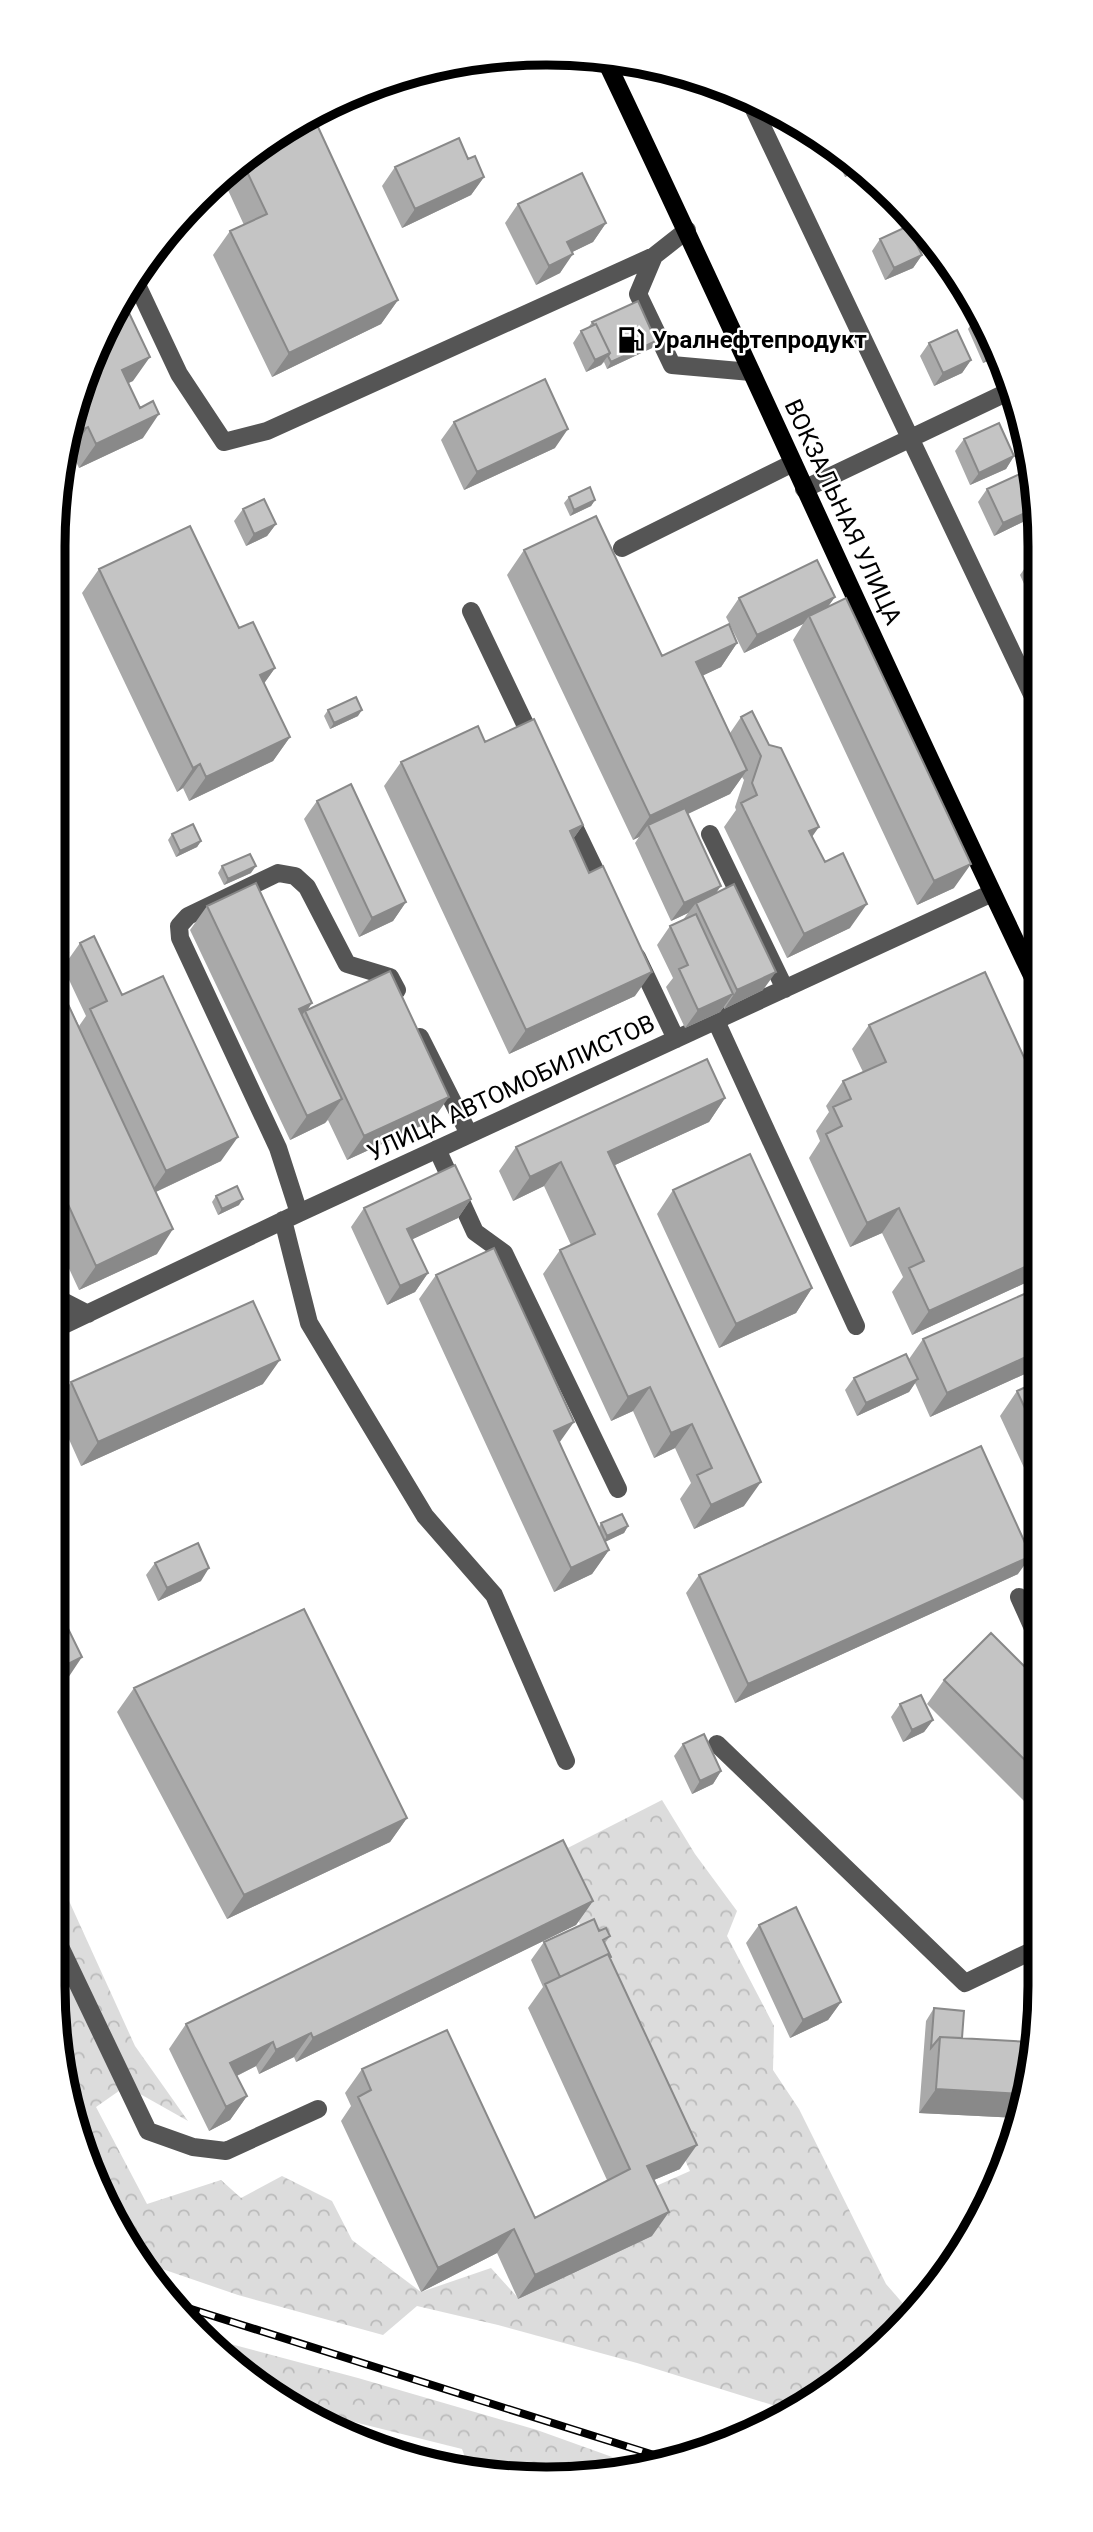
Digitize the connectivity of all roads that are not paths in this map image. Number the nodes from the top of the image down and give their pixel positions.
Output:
1 (610, 69) edge
2 (755, 112) edge
3 (687, 230) junction
4 (654, 256) junction
5 (139, 290) edge
6 (751, 372) junction
7 (1004, 394) edge
8 (910, 440) junction
9 (793, 463) junction
10 (804, 489) junction
11 (622, 548) dead end
12 (471, 611) dead end
13 (1028, 686) edge
14 (543, 762) edge
15 (561, 800) edge
16 (710, 834) dead end
17 (992, 893) junction
18 (616, 913) edge
19 (628, 938) edge
20 (1028, 967) edge
21 (785, 989) junction
22 (402, 1001) edge
23 (716, 1021) junction
24 (414, 1026) edge
25 (676, 1039) junction
26 (469, 1134) junction
27 (437, 1149) junction
28 (291, 1217) junction
29 (65, 1302) edge
30 (88, 1314) junction
31 (65, 1324) edge
32 (856, 1326) dead end
33 (618, 1489) dead end
34 (1019, 1597) dead end
35 (1028, 1617) edge
36 (717, 1744) dead end
37 (566, 1761) dead end
38 (1028, 1953) edge
39 (65, 1959) edge
40 (318, 2109) dead end

1 - 3 main road, ВОКЗАЛЬНАЯ УЛИЦА
2 - 8 street
3 - 4 street
3 - 6 main road, ВОКЗАЛЬНАЯ УЛИЦА
4 - 5 street
4 - 6 street
6 - 9 main road, ВОКЗАЛЬНАЯ УЛИЦА
7 - 8 street
8 - 10 street
8 - 13 street
9 - 10 main road, ВОКЗАЛЬНАЯ УЛИЦА
9 - 11 street
10 - 17 main road, ВОКЗАЛЬНАЯ УЛИЦА
12 - 14 street
15 - 18 street
16 - 21 street
17 - 20 main road, ВОКЗАЛЬНАЯ УЛИЦА
17 - 21 street, УЛИЦА АВТОМОБИЛИСТОВ
19 - 25 street
21 - 23 street, УЛИЦА АВТОМОБИЛИСТОВ
22 - 28 street
23 - 25 street, УЛИЦА АВТОМОБИЛИСТОВ
23 - 32 street
24 - 26 street
25 - 26 street, УЛИЦА АВТОМОБИЛИСТОВ
26 - 27 street, УЛИЦА АВТОМОБИЛИСТОВ
27 - 28 street, УЛИЦА АВТОМОБИЛИСТОВ
27 - 33 street
28 - 30 street, УЛИЦА АВТОМОБИЛИСТОВ
28 - 37 street
29 - 30 street
30 - 31 street, УЛИЦА АВТОМОБИЛИСТОВ
34 - 35 street
36 - 38 street
39 - 40 street

